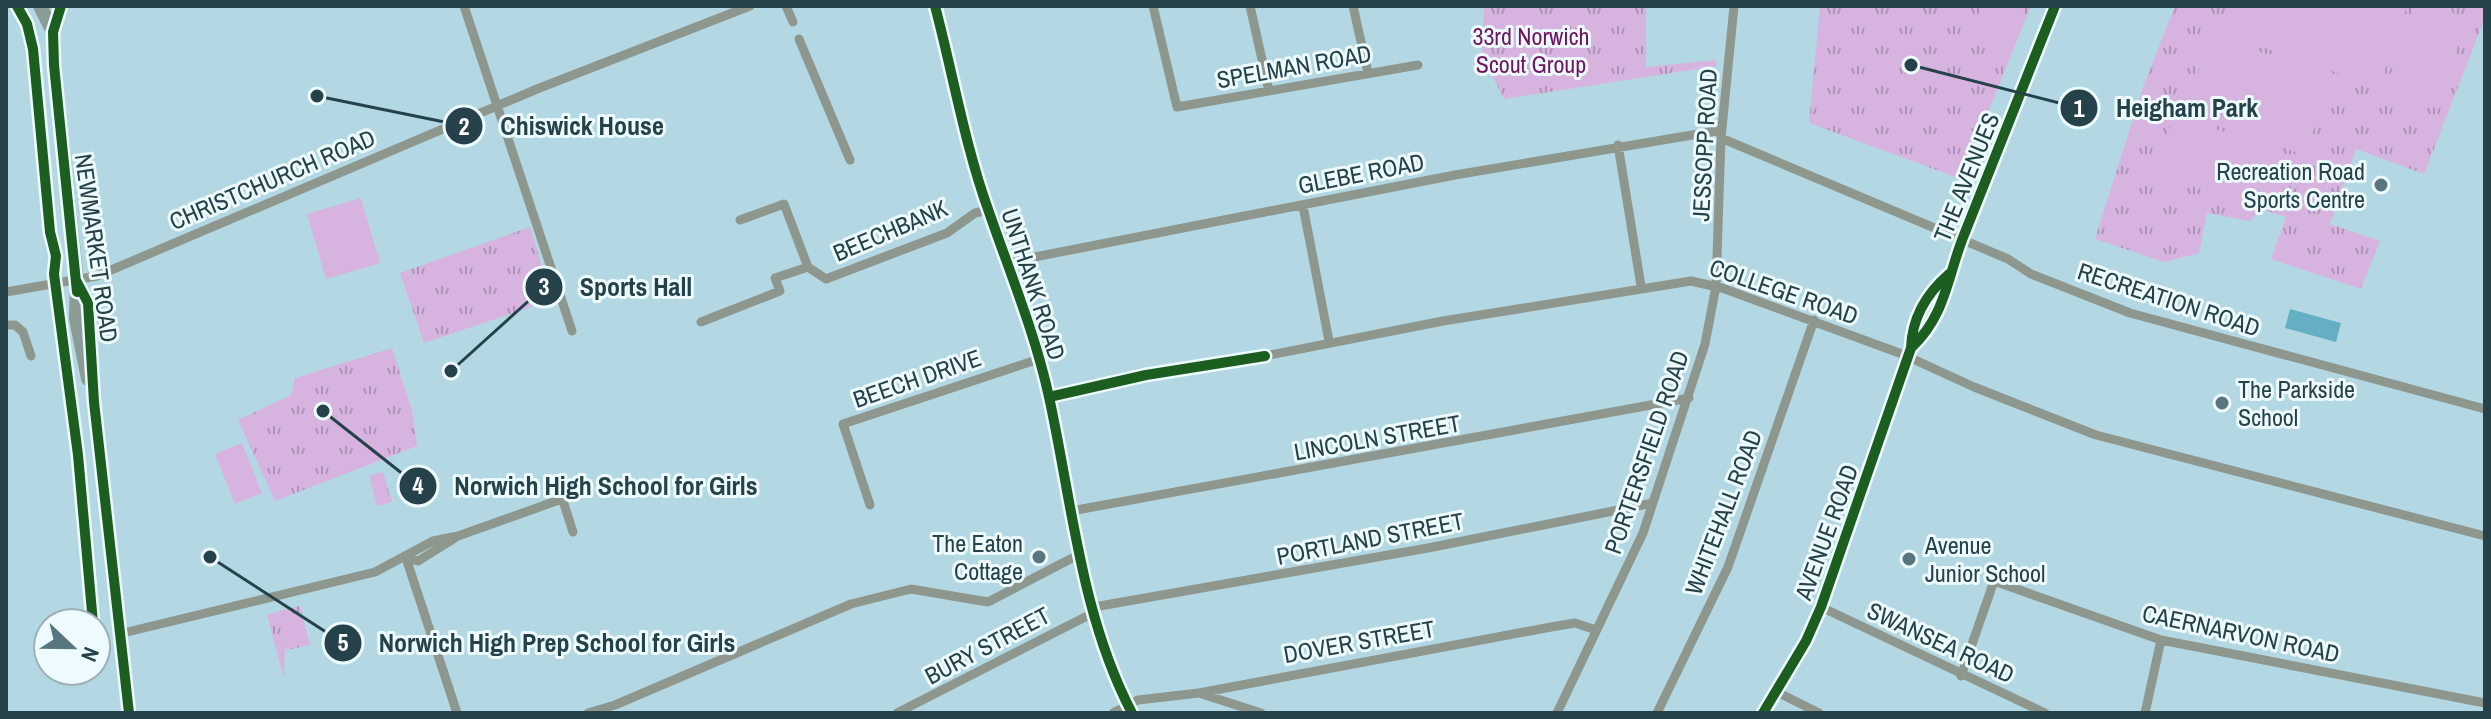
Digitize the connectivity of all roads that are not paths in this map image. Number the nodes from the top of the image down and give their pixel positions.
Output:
1 (40, 6) edge
2 (61, 6) edge
3 (464, 6) edge
4 (750, 6) edge
5 (786, 6) edge
6 (935, 6) edge
7 (1153, 6) edge
8 (1250, 6) edge
9 (1353, 6) edge
10 (1734, 6) edge
11 (2055, 6) edge
12 (793, 22) dead end
13 (53, 32) junction
14 (799, 39) dead end
15 (1418, 65) dead end
16 (1368, 73) junction
17 (1269, 91) junction
18 (497, 106) junction
19 (1722, 134) junction
20 (1618, 145) junction
21 (850, 160) dead end
22 (1303, 206) junction
23 (988, 210) junction
24 (740, 220) dead end
25 (1962, 240) junction
26 (1009, 262) junction
27 (808, 267) junction
28 (1949, 274) junction
29 (77, 282) junction
30 (1641, 286) junction
31 (1716, 286) junction
32 (6, 292) edge
33 (1814, 320) junction
34 (701, 322) dead end
35 (6, 325) edge
36 (572, 331) dead end
37 (1329, 341) junction
38 (1910, 352) junction
39 (31, 356) dead end
40 (1039, 359) junction
41 (1049, 397) junction
42 (1689, 398) junction
43 (2485, 409) edge
44 (556, 479) dead end
45 (562, 499) junction
46 (1653, 503) junction
47 (870, 505) dead end
48 (1071, 511) junction
49 (573, 532) dead end
50 (2485, 536) edge
51 (1078, 555) junction
52 (406, 558) junction
53 (1821, 607) junction
54 (1095, 610) junction
55 (1596, 630) junction
56 (119, 634) junction
57 (2161, 640) junction
58 (1961, 676) junction
59 (1775, 691) junction
60 (1199, 693) junction
61 (2485, 703) edge
62 (1130, 709) edge
63 (129, 713) edge
64 (457, 713) edge
65 (588, 713) edge
66 (897, 713) edge
67 (1113, 713) edge
68 (1261, 713) edge
69 (1557, 713) edge
70 (1657, 713) edge
71 (1763, 713) edge
72 (1819, 713) edge
73 (2045, 713) edge
74 (2145, 713) edge

1 - 13 main road, NEWMARKET ROAD
2 - 13 main road, NEWMARKET ROAD
3 - 18 street
4 - 18 street, CHRISTCHURCH ROAD
5 - 12 street
6 - 23 street, UNTHANK ROAD
7 - 17 street, SPELMAN ROAD
8 - 17 street
9 - 16 street
10 - 19 street, JESSOPP ROAD
11 - 25 street, THE AVENUES
13 - 29 main road, NEWMARKET ROAD
14 - 21 street
15 - 16 street, SPELMAN ROAD
16 - 17 street, SPELMAN ROAD
18 - 29 street, CHRISTCHURCH ROAD
18 - 36 street
19 - 20 street, GLEBE ROAD
19 - 25 street, RECREATION ROAD
19 - 31 street, JESSOPP ROAD
20 - 22 street, GLEBE ROAD
20 - 30 street
22 - 26 street, GLEBE ROAD
22 - 37 street
23 - 26 street, UNTHANK ROAD
23 - 27 street, BEECHBANK
24 - 27 street, BEECHBANK
25 - 28 street, THE AVENUES
25 - 43 street, RECREATION ROAD
26 - 40 street, UNTHANK ROAD
27 - 34 street, BEECHBANK
28 - 38 street, THE AVENUES
28 - 38 street, THE AVENUES
29 - 32 street, CHRISTCHURCH ROAD
29 - 56 main road, NEWMARKET ROAD
30 - 31 street, COLLEGE ROAD
30 - 37 street, COLLEGE ROAD
31 - 33 street, COLLEGE ROAD
31 - 42 street, PORTERSFIELD ROAD
33 - 38 street, COLLEGE ROAD
33 - 70 street, WHITEHALL ROAD
35 - 39 street
37 - 41 street, COLLEGE ROAD
38 - 50 street, COLLEGE ROAD
38 - 53 street, AVENUE ROAD
40 - 41 street, UNTHANK ROAD
40 - 47 street, BEECH DRIVE
41 - 48 street, UNTHANK ROAD
42 - 46 street, PORTERSFIELD ROAD
42 - 48 street, LINCOLN STREET
44 - 45 street
45 - 49 street
45 - 52 street
46 - 54 street, PORTLAND STREET
46 - 55 street, PORTERSFIELD ROAD
48 - 51 street, UNTHANK ROAD
51 - 54 street, UNTHANK ROAD
51 - 65 street
52 - 56 street
52 - 64 street
53 - 58 street, SWANSEA ROAD
53 - 59 street, AVENUE ROAD
54 - 62 street, UNTHANK ROAD
54 - 66 street, BURY STREET
55 - 60 street, DOVER STREET
55 - 69 street, PORTERSFIELD ROAD
56 - 63 main road, NEWMARKET ROAD
57 - 58 street, CAERNARVON ROAD
57 - 61 street, CAERNARVON ROAD
57 - 74 street
58 - 73 street, SWANSEA ROAD
59 - 71 street, AVENUE ROAD
59 - 72 street
60 - 62 street, DOVER STREET
60 - 68 street
62 - 67 street, DOVER STREET

